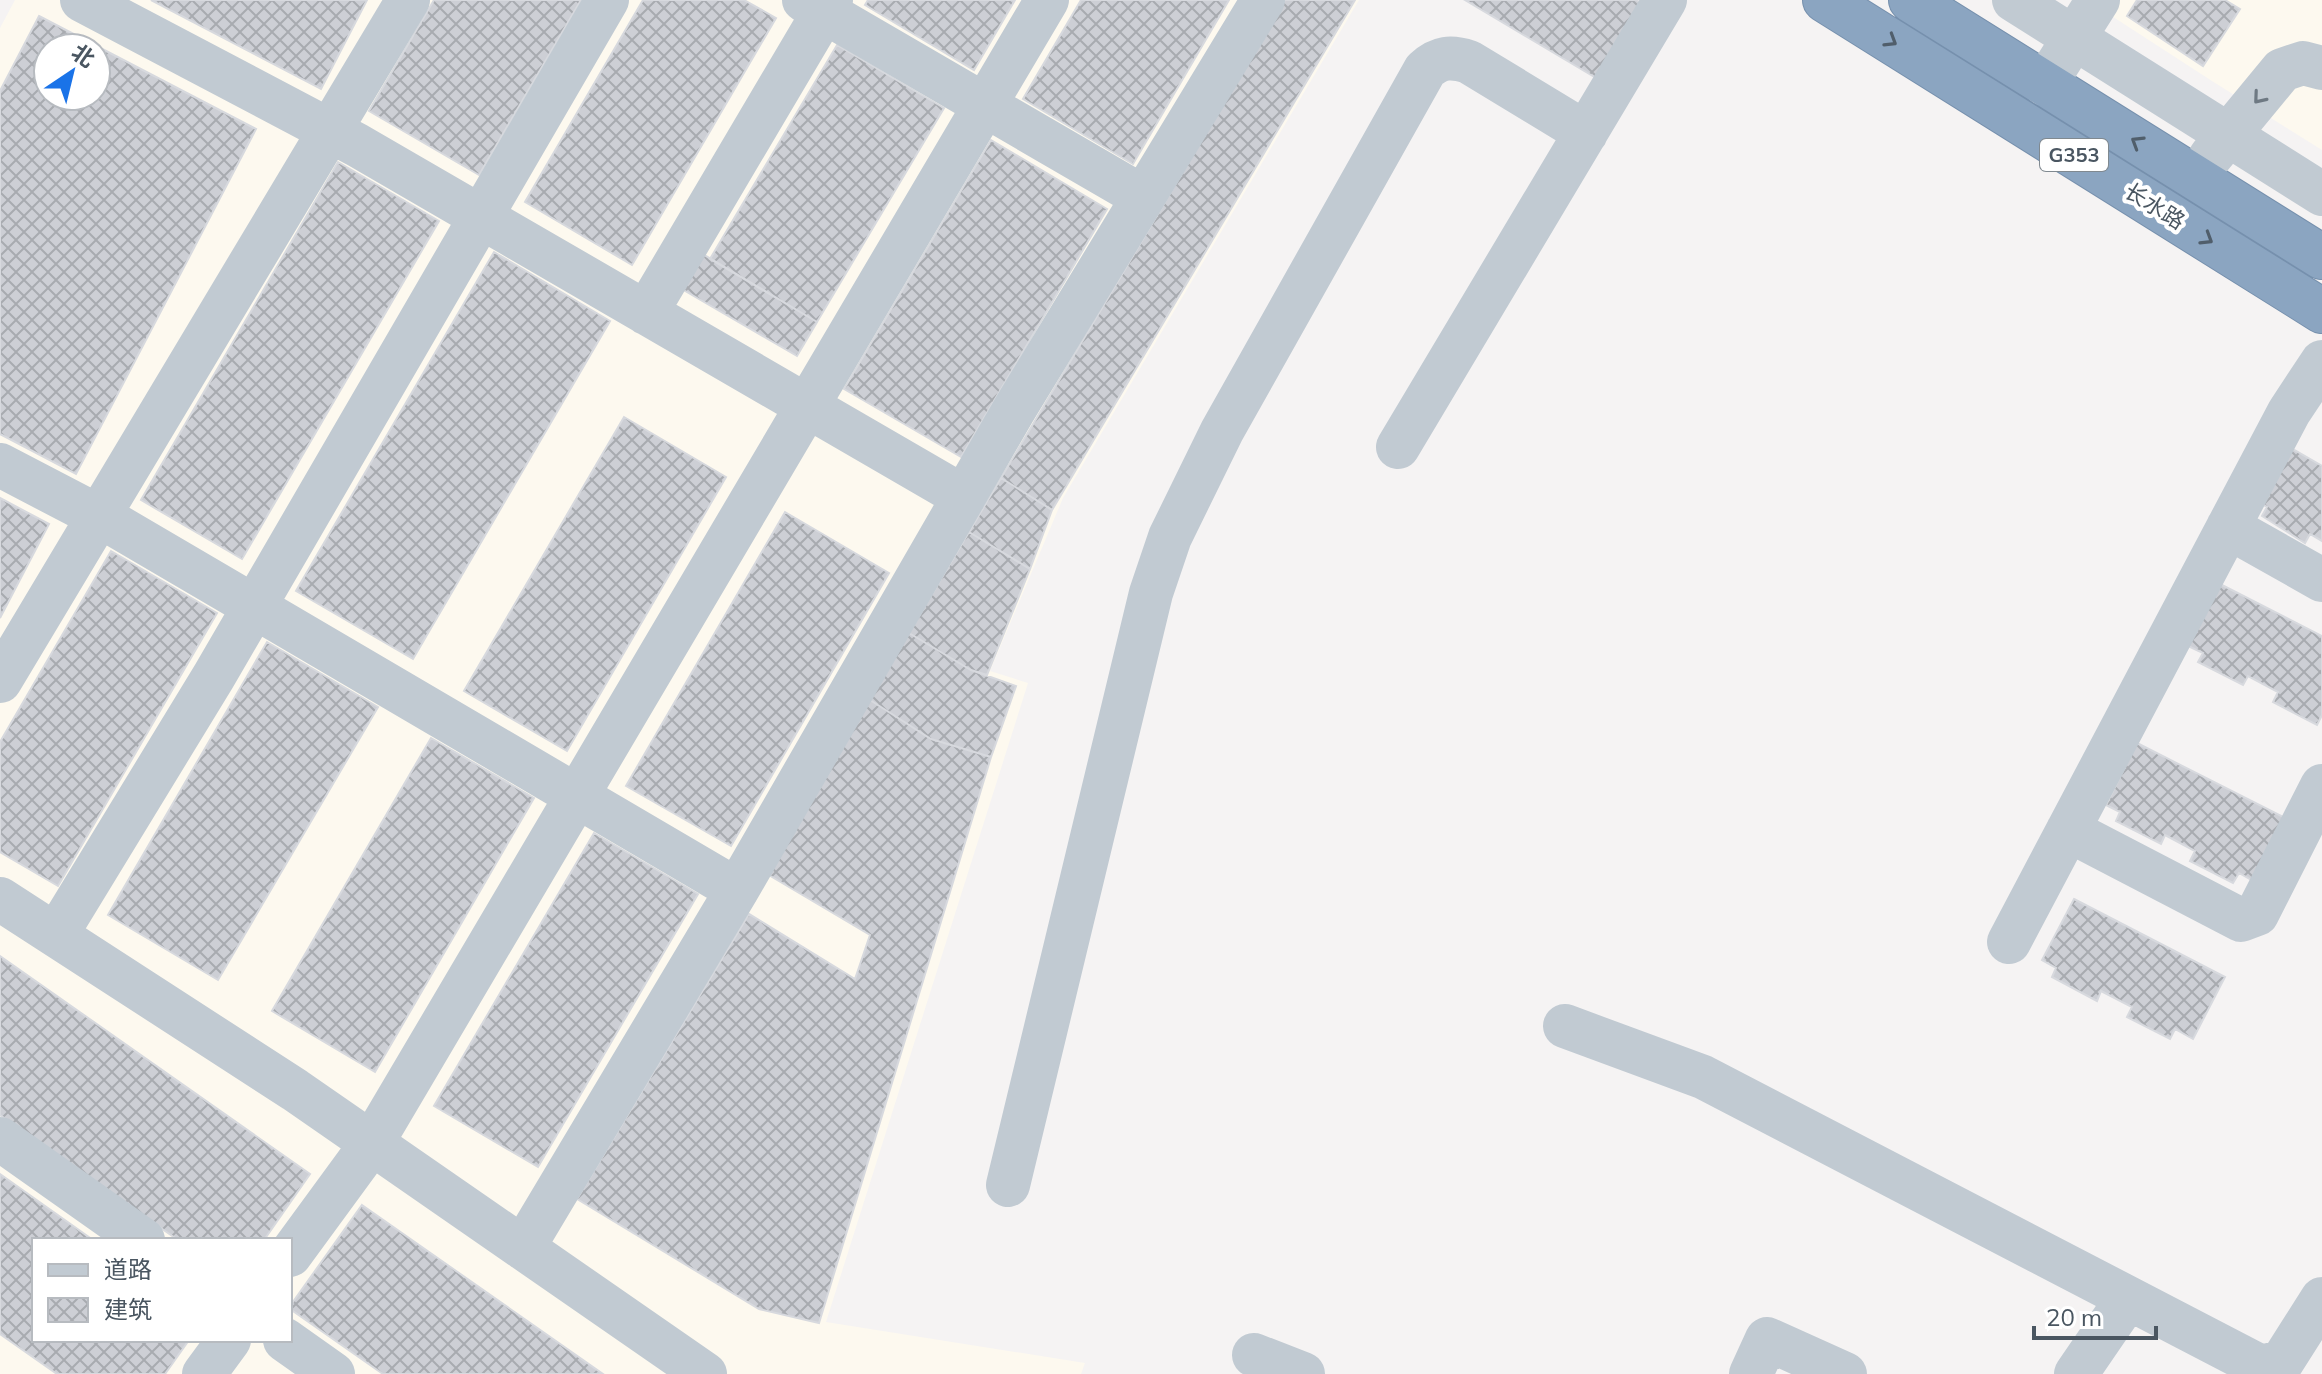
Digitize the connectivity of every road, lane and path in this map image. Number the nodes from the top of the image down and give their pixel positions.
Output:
1 (82, 0) edge
2 (408, 0) edge
3 (607, 0) edge
4 (1047, 0) edge
5 (1263, 0) edge
6 (1665, 0) edge
7 (1825, 0) edge
8 (1911, 0) edge
9 (2014, 0) edge
10 (2098, 0) edge
11 (820, 4) edge
12 (2074, 38) junction
13 (2322, 68) edge
14 (2045, 84) junction
15 (984, 105) junction
16 (329, 131) junction
17 (1586, 133) junction
18 (2228, 135) junction
19 (2193, 177) junction
20 (2322, 194) edge
21 (1143, 197) junction
22 (481, 217) junction
23 (2322, 257) edge
24 (2322, 311) edge
25 (646, 313) junction
26 (2322, 362) edge
27 (807, 406) junction
28 (1398, 447) dead end
29 (0, 465) edge
30 (964, 497) junction
31 (98, 516) junction
32 (2228, 527) junction
33 (2322, 580) edge
34 (254, 606) junction
35 (0, 681) edge
36 (2322, 786) edge
37 (576, 796) junction
38 (2068, 830) junction
39 (737, 890) junction
40 (0, 899) edge
41 (56, 935) junction
42 (2009, 942) dead end
43 (1565, 1026) dead end
44 (0, 1139) edge
45 (372, 1143) junction
46 (1008, 1185) dead end
47 (140, 1238) edge
48 (523, 1248) junction
49 (292, 1252) edge
50 (2128, 1298) junction
51 (2322, 1299) edge
52 (228, 1342) edge
53 (288, 1342) edge
54 (1254, 1355) dead end
55 (204, 1374) edge
56 (333, 1374) edge
57 (705, 1374) edge
58 (1303, 1374) edge
59 (1751, 1374) edge
60 (1845, 1374) edge
61 (2076, 1374) edge

1 - 16 street
2 - 16 street
3 - 22 street
4 - 15 street
5 - 21 street
6 - 17 street
7 -> 24 highway, 长水路 / G353
8 - 14 highway, 长水路 / G353
9 - 12 street
10 - 12 street
11 - 15 street
11 - 25 street
12 - 14 street
12 - 18 street
13 -> 18 street
19 -> 14 highway, 长水路 / G353
15 - 21 street
15 - 27 street
16 - 22 street
16 - 31 street
17 - 28 street
17 - 46 street
18 - 19 street
18 - 20 street
19 - 23 highway, 长水路 / G353
21 - 30 street
22 - 25 street
22 - 34 street
25 - 27 street
26 - 32 street
27 - 30 street
27 - 37 street
29 - 31 street
30 - 39 street
31 - 34 street
31 - 35 street
32 - 33 street
32 - 38 street
34 - 37 street
34 - 41 street
36 - 38 street
37 - 39 street
37 - 45 street
38 - 42 street
39 - 48 street
40 - 41 street
41 - 45 street
43 - 50 street
44 - 47 street
45 - 48 street
45 - 49 street
48 - 57 street
50 - 51 street
50 - 61 street
52 - 55 street
53 - 56 street
54 - 58 street
59 - 60 street

